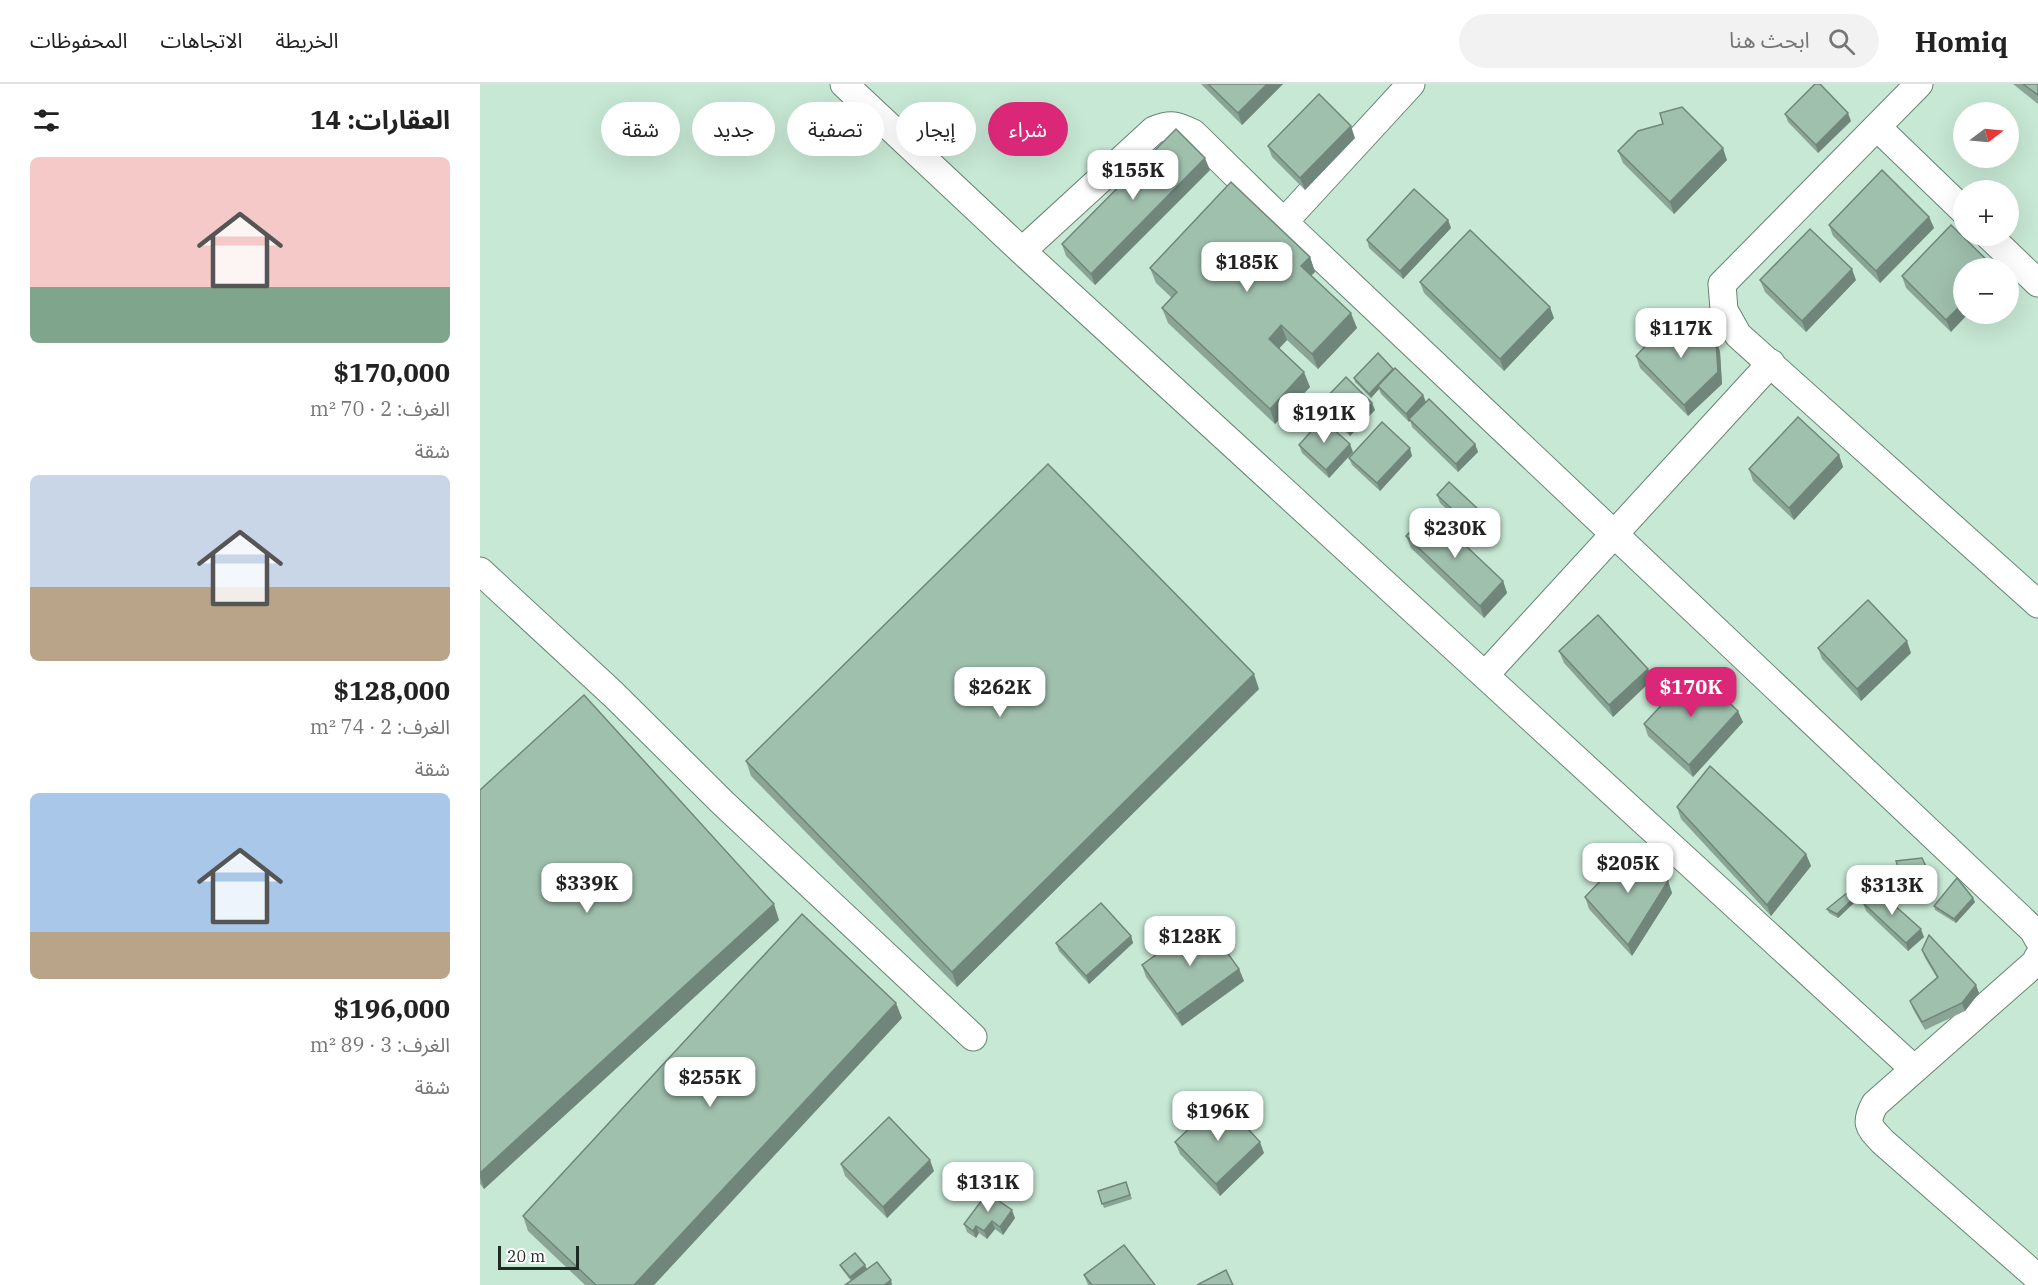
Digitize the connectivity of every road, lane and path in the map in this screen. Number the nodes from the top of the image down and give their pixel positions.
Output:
1 (844, 84) edge
2 (1411, 84) edge
3 (1919, 84) edge
4 (1877, 127) junction
5 (1953, 200) edge
6 (1284, 222) junction
7 (1999, 246) edge
8 (1022, 251) junction
9 (2038, 283) edge
10 (1770, 363) junction
11 (1615, 534) junction
12 (480, 571) edge
13 (2038, 604) edge
14 (1485, 675) junction
15 (2038, 939) edge
16 (2038, 957) edge
17 (973, 1037) dead end
18 (1914, 1069) junction
19 (2038, 1278) edge

1 - 8 street
2 - 6 street
3 - 4 street
4 - 5 street
4 - 10 street
6 - 8 street
6 - 11 street
7 - 9 street
8 - 14 street
10 - 11 street
10 - 13 street
11 - 14 street
11 - 15 street
12 - 17 street
14 - 18 street
16 - 18 street
18 - 19 street

